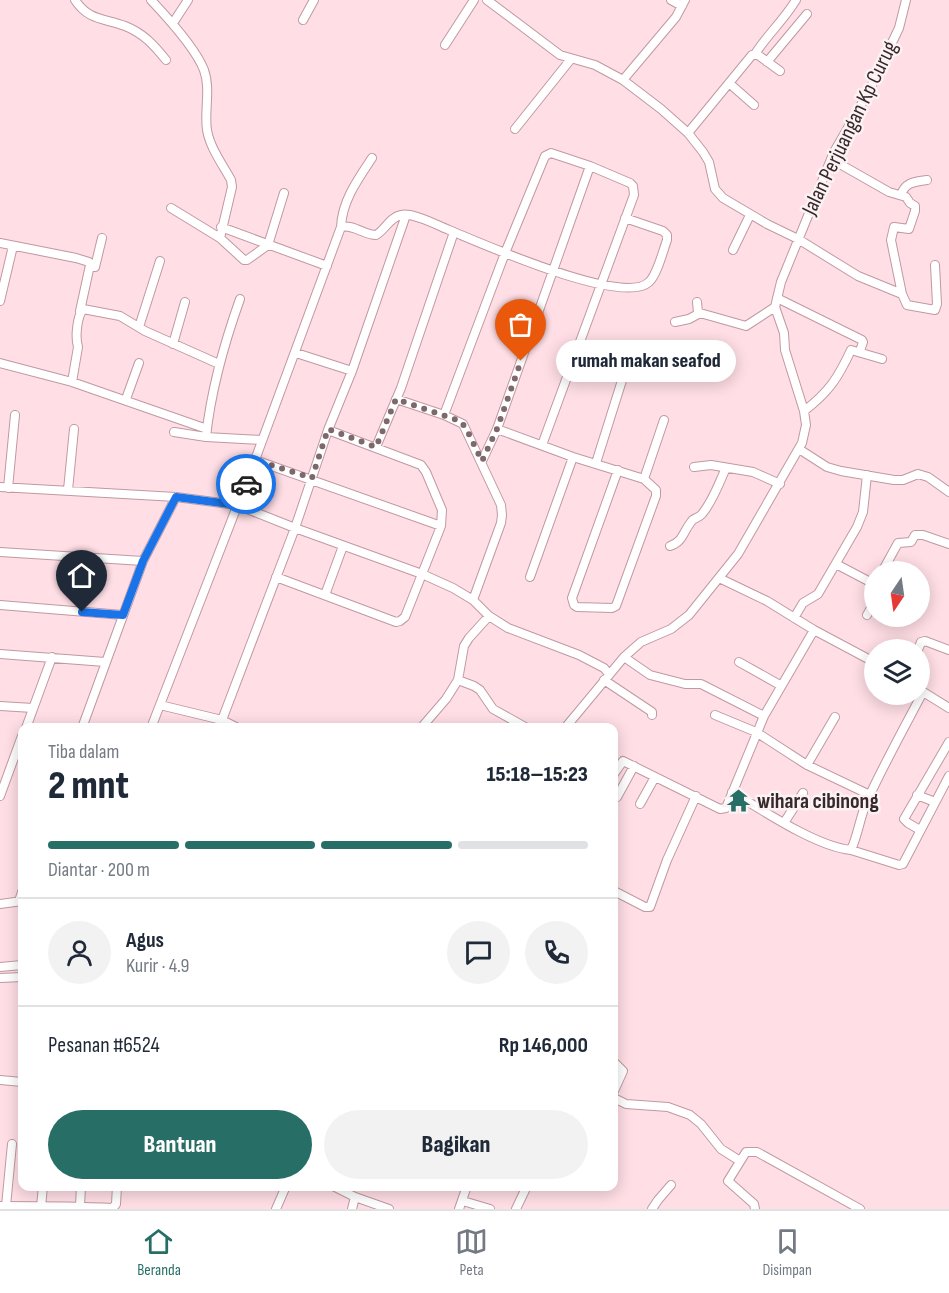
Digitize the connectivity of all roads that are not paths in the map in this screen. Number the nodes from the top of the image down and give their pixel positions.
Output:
1 (75, 0) edge
2 (151, 0) edge
3 (188, 0) edge
4 (314, 0) edge
5 (474, 0) edge
6 (487, 0) edge
7 (671, 0) edge
8 (796, 0) edge
9 (906, 0) edge
10 (498, 3) edge
11 (684, 3) edge
12 (807, 14) dead end
13 (303, 20) dead end
14 (172, 23) junction
15 (445, 45) dead end
16 (755, 54) junction
17 (571, 59) junction
18 (166, 60) dead end
19 (767, 62) junction
20 (780, 71) dead end
21 (623, 80) junction
22 (729, 83) junction
23 (754, 105) dead end
24 (515, 129) dead end
25 (688, 133) junction
26 (372, 158) dead end
27 (831, 159) junction
28 (590, 166) junction
29 (927, 180) dead end
30 (284, 193) dead end
31 (901, 195) junction
32 (171, 208) dead end
33 (750, 214) junction
34 (406, 215) junction
35 (625, 218) junction
36 (221, 227) junction
37 (341, 227) junction
38 (454, 232) junction
39 (102, 238) dead end
40 (220, 238) junction
41 (798, 239) junction
42 (0, 243) edge
43 (268, 245) junction
44 (13, 246) junction
45 (734, 250) dead end
46 (505, 253) junction
47 (160, 261) dead end
48 (90, 265) junction
49 (935, 265) dead end
50 (327, 266) junction
51 (552, 270) junction
52 (600, 285) junction
53 (902, 294) junction
54 (777, 298) junction
55 (240, 299) dead end
56 (0, 301) edge
57 (185, 302) dead end
58 (697, 302) dead end
59 (775, 307) junction
60 (80, 311) junction
61 (698, 313) junction
62 (675, 322) dead end
63 (139, 327) junction
64 (173, 344) junction
65 (860, 351) junction
66 (296, 353) junction
67 (882, 359) dead end
68 (0, 363) edge
69 (139, 363) dead end
70 (219, 364) junction
71 (352, 371) junction
72 (624, 374) dead end
73 (72, 382) junction
74 (126, 399) junction
75 (396, 399) junction
76 (804, 411) junction
77 (15, 415) dead end
78 (444, 415) junction
79 (664, 420) dead end
80 (74, 429) dead end
81 (328, 429) junction
82 (497, 429) junction
83 (174, 432) dead end
84 (206, 433) junction
85 (262, 440) junction
86 (542, 445) junction
87 (376, 447) junction
88 (799, 449) junction
89 (573, 457) junction
90 (255, 460) junction
91 (482, 461) junction
92 (596, 463) junction
93 (694, 467) dead end
94 (726, 468) junction
95 (618, 471) junction
96 (867, 475) junction
97 (312, 478) junction
98 (644, 479) junction
99 (780, 484) junction
100 (4, 487) edge
101 (68, 490) junction
102 (949, 492) edge
103 (176, 497) junction
104 (237, 505) junction
105 (441, 526) junction
106 (295, 528) junction
107 (949, 544) edge
108 (343, 546) junction
109 (670, 546) dead end
110 (0, 552) edge
111 (143, 561) junction
112 (888, 561) edge
113 (836, 564) junction
114 (422, 574) junction
115 (276, 577) junction
116 (530, 577) dead end
117 (719, 578) junction
118 (864, 579) edge
119 (325, 595) junction
120 (473, 600) junction
121 (0, 605) edge
122 (123, 615) junction
123 (489, 615) junction
124 (794, 618) junction
125 (814, 630) junction
126 (930, 643) edge
127 (949, 650) edge
128 (0, 654) edge
129 (52, 657) junction
130 (624, 657) junction
131 (864, 657) edge
132 (105, 662) junction
133 (739, 662) dead end
134 (607, 677) junction
135 (458, 680) junction
136 (780, 685) junction
137 (930, 696) edge
138 (159, 705) junction
139 (914, 705) edge
140 (948, 705) edge
141 (0, 706) edge
142 (33, 708) junction
143 (652, 715) dead end
144 (715, 715) dead end
145 (764, 716) junction
146 (835, 717) dead end
147 (222, 720) junction
148 (28, 723) edge
149 (84, 723) edge
150 (153, 723) edge
151 (228, 723) edge
152 (425, 723) edge
153 (517, 723) edge
154 (569, 723) edge
155 (756, 732) junction
156 (949, 742) edge
157 (18, 747) edge
158 (807, 765) junction
159 (634, 766) junction
160 (618, 767) edge
161 (949, 776) edge
162 (655, 777) junction
163 (732, 792) junction
164 (803, 793) dead end
165 (870, 795) junction
166 (917, 795) junction
167 (0, 796) edge
168 (618, 796) edge
169 (696, 796) junction
170 (935, 802) junction
171 (640, 804) dead end
172 (784, 823) junction
173 (920, 830) junction
174 (851, 850) junction
175 (618, 893) edge
176 (18, 901) edge
177 (0, 904) edge
178 (18, 965) edge
179 (0, 967) edge
180 (18, 977) edge
181 (0, 978) edge
182 (618, 1066) edge
183 (0, 1080) edge
184 (18, 1082) edge
185 (618, 1083) edge
186 (618, 1100) edge
187 (12, 1144) dead end
188 (740, 1161) junction
189 (671, 1185) dead end
190 (43, 1191) edge
191 (81, 1191) edge
192 (117, 1191) edge
193 (284, 1191) edge
194 (343, 1191) edge
195 (466, 1191) edge
196 (525, 1191) edge
197 (355, 1197) junction
198 (463, 1201) junction
199 (3, 1206) edge
200 (80, 1206) junction
201 (41, 1207) junction
202 (56, 1208) edge
203 (276, 1209) edge
204 (352, 1209) edge
205 (389, 1209) edge
206 (459, 1209) edge
207 (490, 1209) edge
208 (516, 1209) edge
209 (652, 1209) edge
210 (755, 1209) edge
211 (861, 1209) edge

1 - 18 street
2 - 14 street
3 - 14 street
4 - 13 street
5 - 15 street
6 - 10 street
7 - 11 street
8 - 16 street
9 - 27 street, Jalan Perjuangan Kp Curug
10 - 17 street
11 - 21 street
12 - 19 street
14 - 36 street
16 - 19 street
16 - 22 street
17 - 21 street
17 - 24 street
19 - 20 street
21 - 25 street
22 - 23 street
22 - 25 street
25 - 33 street
26 - 37 street
27 - 31 street
27 - 41 street, Jalan Perjuangan Kp Curug
28 - 35 street
28 - 46 street
28 - 51 street
29 - 31 street
30 - 43 street
31 - 53 street
32 - 40 street
33 - 41 street
33 - 45 street
34 - 37 street
34 - 38 street
34 - 71 street
35 - 52 street
35 - 52 street
36 - 40 street
36 - 43 street
37 - 50 street
38 - 46 street
38 - 75 street
39 - 48 street
40 - 43 street
41 - 53 street
41 - 54 street, Jalan Perjuangan Kp Curug
42 - 44 street
43 - 50 street
44 - 48 street
44 - 56 street
46 - 51 street
46 - 78 street
47 - 63 street
48 - 60 street
49 - 53 street
50 - 66 street
51 - 52 street
51 - 82 street
52 - 86 street
54 - 59 street, Jalan Perjuangan Kp Curug
54 - 65 street
55 - 70 street
57 - 64 street
58 - 61 street
59 - 61 street
59 - 76 street
60 - 63 street
60 - 73 street
61 - 62 street
63 - 64 street
64 - 70 street
65 - 67 street
65 - 76 street
66 - 71 street
66 - 85 street
68 - 73 street
69 - 74 street
70 - 84 street
71 - 81 street
72 - 92 street
73 - 74 street
74 - 84 street
75 - 78 street
75 - 87 street
76 - 88 street
77 - 100 street
78 - 91 street
79 - 98 street
80 - 101 street
81 - 87 street
81 - 97 street
82 - 86 street
82 - 91 street
83 - 84 street
84 - 85 street
85 - 90 street
86 - 89 street
87 - 105 street
88 - 96 street
88 - 99 street
89 - 92 street
89 - 116 street
90 - 97 street
90 - 104 street
91 - 120 street
92 - 95 street
93 - 94 street
94 - 99 street
94 - 109 street
95 - 98 street
95 - 98 street
96 - 102 street
96 - 113 street
97 - 105 street
97 - 106 street
99 - 117 street
100 - 101 street
101 - 103 street
103 - 104 street
103 - 111 street
104 - 106 street
104 - 138 street
105 - 114 street
106 - 108 street
106 - 115 street
107 - 112 street
108 - 114 street
108 - 119 street
110 - 111 street
111 - 122 street
113 - 118 street
113 - 124 street
114 - 119 street
114 - 120 street
115 - 119 street
115 - 147 street
117 - 124 street
117 - 130 street
120 - 123 street
121 - 122 street
122 - 132 street
123 - 134 street
123 - 135 street
124 - 125 street
125 - 131 street
125 - 136 street
126 - 127 street
128 - 129 street
129 - 132 street
129 - 142 street
130 - 134 street
130 - 145 street
132 - 149 street
133 - 136 street
134 - 143 street
134 - 154 street
135 - 152 street
135 - 153 street
136 - 145 street
137 - 140 street
138 - 147 street
138 - 150 street
139 - 165 street
141 - 142 street
142 - 148 street
144 - 155 street
145 - 155 street
146 - 158 street
147 - 151 street
155 - 158 street
155 - 163 street
156 - 166 street
157 - 167 street
158 - 165 street
159 - 160 street
159 - 162 street
159 - 168 street
161 - 170 street
162 - 169 street
162 - 171 street
163 - 169 street
163 - 172 street
164 - 172 street
165 - 174 street
166 - 170 street
166 - 173 street
169 - 175 street
170 - 173 street
172 - 174 street
173 - 174 street
176 - 177 street
178 - 179 street
180 - 181 street
182 - 185 street
183 - 184 street
186 - 188 street
187 - 199 street
188 - 210 street
188 - 211 street
189 - 209 street
190 - 201 street
191 - 200 street
192 - 200 street
193 - 203 street
194 - 197 street
195 - 198 street
196 - 208 street
197 - 204 street
197 - 205 street
198 - 206 street
198 - 207 street
199 - 201 street
200 - 202 street
201 - 202 street

